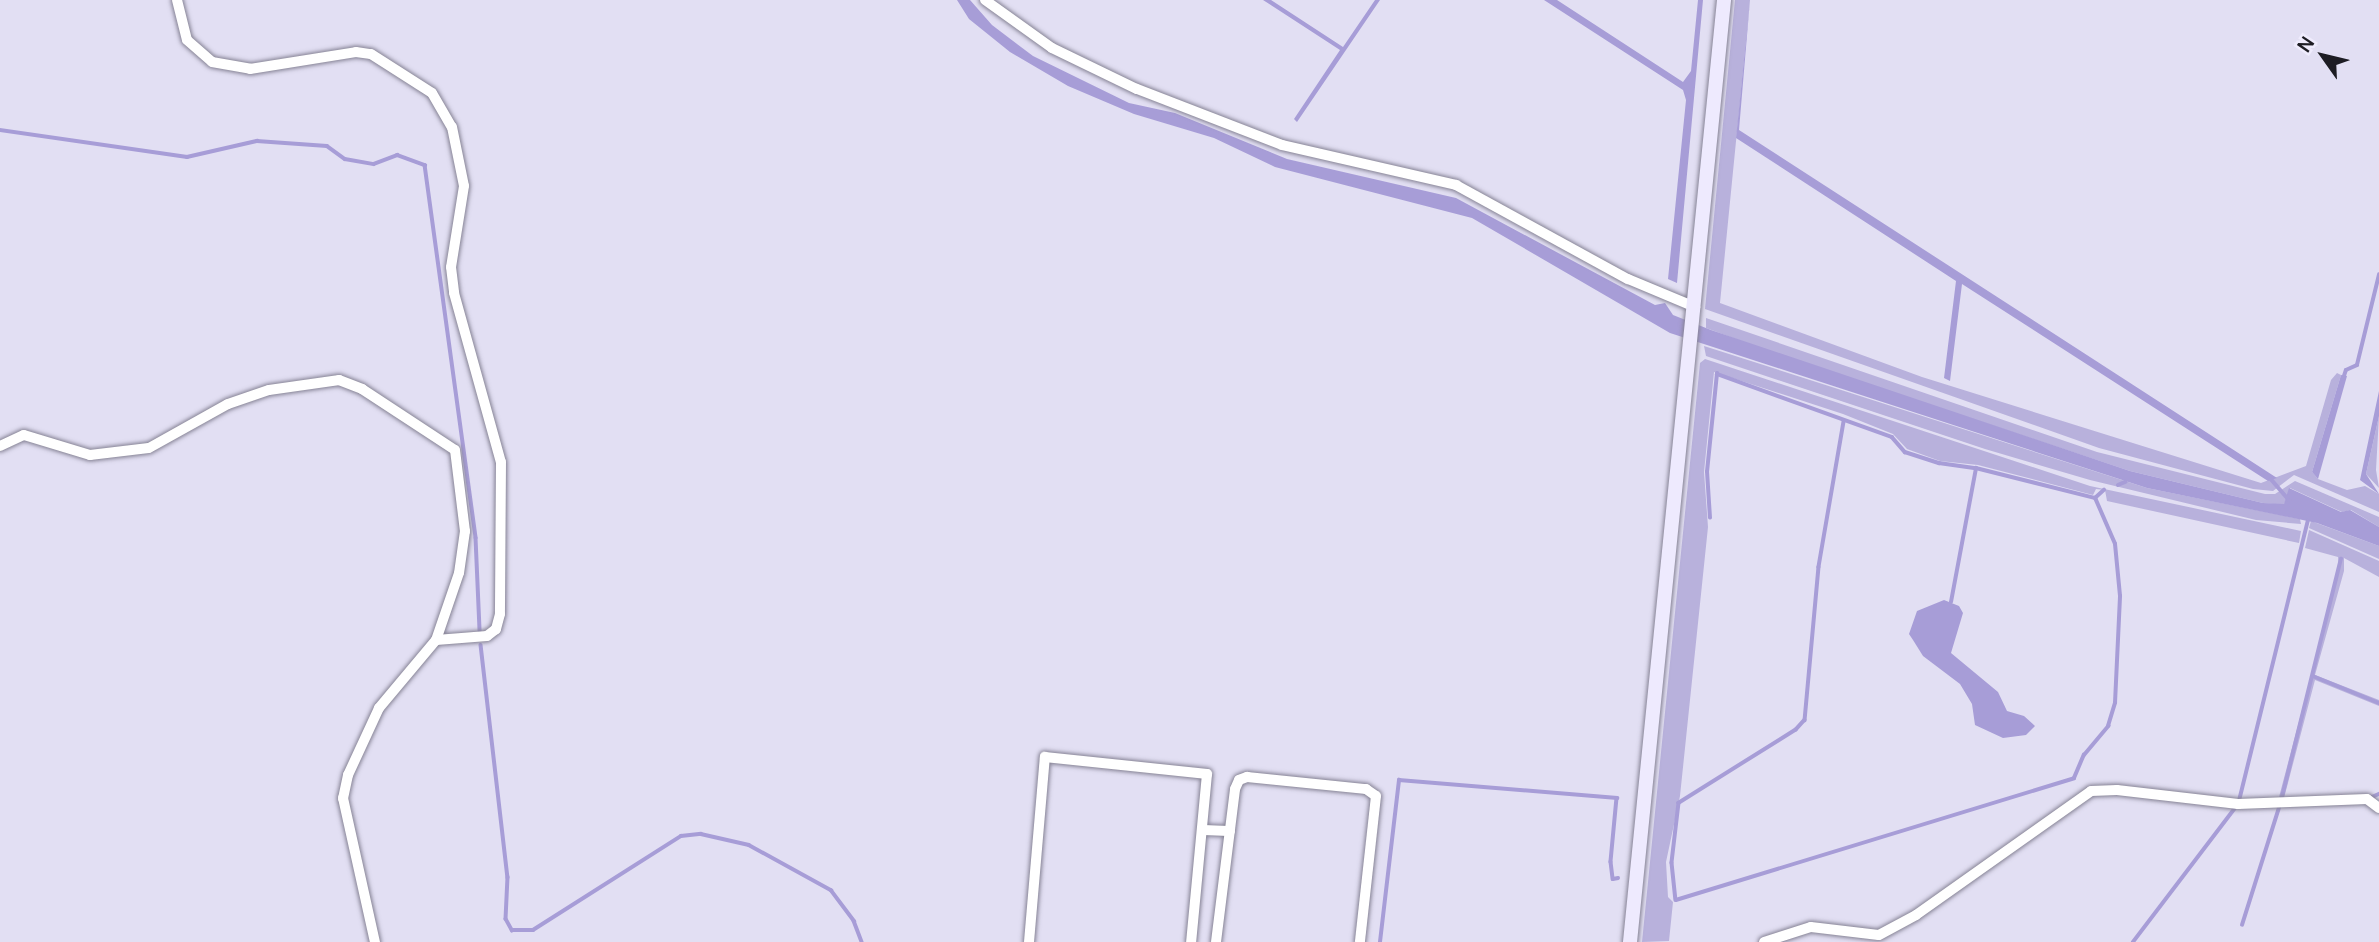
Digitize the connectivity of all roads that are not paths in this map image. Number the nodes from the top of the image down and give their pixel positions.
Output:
1 (177, 0) edge
2 (985, 0) edge
3 (1724, 0) edge
4 (1694, 312) junction
5 (0, 446) edge
6 (436, 640) junction
7 (2379, 808) edge
8 (1202, 830) junction
9 (1230, 831) junction
10 (375, 942) edge
11 (1029, 942) edge
12 (1191, 942) edge
13 (1216, 942) edge
14 (1360, 942) edge
15 (1630, 942) edge
16 (1764, 942) edge

1 - 6 street
2 - 4 street
3 - 4 main road
4 - 15 main road
5 - 6 street
6 - 10 street
7 - 16 street
8 - 9 street
8 - 11 street
8 - 12 street
9 - 13 street
9 - 14 street

